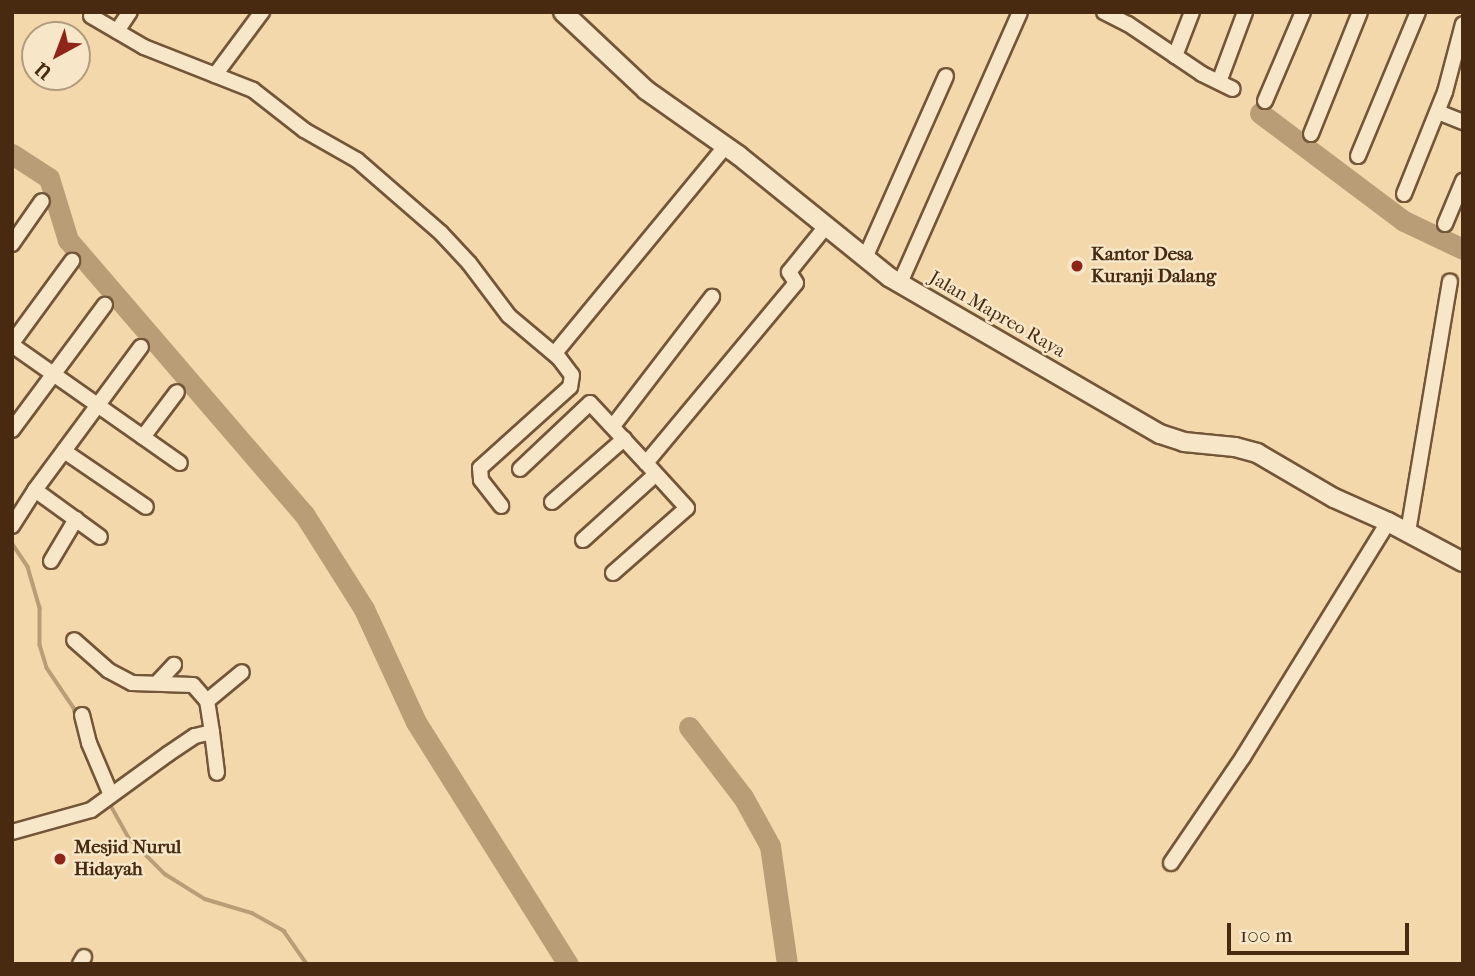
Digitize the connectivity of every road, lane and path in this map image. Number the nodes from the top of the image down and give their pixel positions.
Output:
1 (130, 12) edge
2 (262, 12) edge
3 (563, 12) edge
4 (1020, 12) edge
5 (1104, 12) edge
6 (1192, 12) edge
7 (1245, 12) edge
8 (1303, 12) edge
9 (1360, 12) edge
10 (1418, 12) edge
11 (91, 16) dead end
12 (1130, 18) edge
13 (1463, 24) edge
14 (117, 31) junction
15 (1175, 56) junction
16 (215, 75) junction
17 (946, 76) dead end
18 (1219, 82) junction
19 (1233, 89) dead end
20 (1265, 101) dead end
21 (1438, 112) junction
22 (1463, 122) edge
23 (1311, 134) dead end
24 (724, 147) junction
25 (1357, 156) dead end
26 (1463, 181) edge
27 (1404, 194) dead end
28 (42, 201) dead end
29 (1445, 224) dead end
30 (827, 225) junction
31 (12, 244) edge
32 (865, 258) junction
33 (72, 261) dead end
34 (1450, 281) dead end
35 (901, 283) junction
36 (712, 297) dead end
37 (106, 305) dead end
38 (12, 344) edge
39 (141, 347) dead end
40 (555, 354) junction
41 (54, 374) junction
42 (177, 392) dead end
43 (98, 405) junction
44 (613, 426) junction
45 (12, 430) edge
46 (143, 437) junction
47 (624, 439) junction
48 (64, 451) junction
49 (180, 463) dead end
50 (651, 468) junction
51 (520, 469) dead end
52 (35, 490) junction
53 (552, 502) dead end
54 (501, 506) dead end
55 (146, 507) dead end
56 (76, 519) junction
57 (1388, 522) junction
58 (12, 526) edge
59 (1408, 532) junction
60 (100, 537) dead end
61 (583, 540) dead end
62 (51, 561) dead end
63 (1463, 562) edge
64 (613, 573) dead end
65 (74, 640) dead end
66 (174, 665) dead end
67 (242, 672) dead end
68 (157, 683) junction
69 (207, 701) junction
70 (82, 715) dead end
71 (210, 732) junction
72 (217, 773) dead end
73 (111, 795) junction
74 (12, 832) edge
75 (1171, 863) dead end

1 - 14 street
2 - 16 street
3 - 24 street, Jalan Mapreo Raya
4 - 35 street
5 - 12 street
6 - 15 street
7 - 18 street
8 - 20 street
9 - 23 street
10 - 25 street
11 - 14 street
12 - 15 street
13 - 21 street
14 - 16 street
15 - 18 street
16 - 40 street
17 - 32 street
18 - 19 street
21 - 22 street
21 - 27 street
24 - 30 street, Jalan Mapreo Raya
24 - 40 street
26 - 29 street
28 - 31 street
30 - 32 street, Jalan Mapreo Raya
30 - 50 street
32 - 35 street, Jalan Mapreo Raya
33 - 38 street
34 - 59 street
35 - 57 street, Jalan Mapreo Raya
36 - 44 street
37 - 41 street
38 - 41 street
39 - 43 street
40 - 54 street
41 - 43 street
41 - 45 street
42 - 46 street
43 - 46 street
43 - 48 street
44 - 47 street
44 - 51 street
46 - 49 street
47 - 50 street
47 - 53 street
48 - 52 street
48 - 55 street
50 - 61 street
50 - 64 street
52 - 56 street
52 - 58 street
56 - 60 street
56 - 62 street
57 - 59 street, Jalan Mapreo Raya
57 - 75 street
59 - 63 street, Jalan Mapreo Raya
65 - 68 street
66 - 68 street
67 - 69 street
68 - 69 street
69 - 71 street
70 - 73 street
71 - 72 street
71 - 73 street
73 - 74 street

